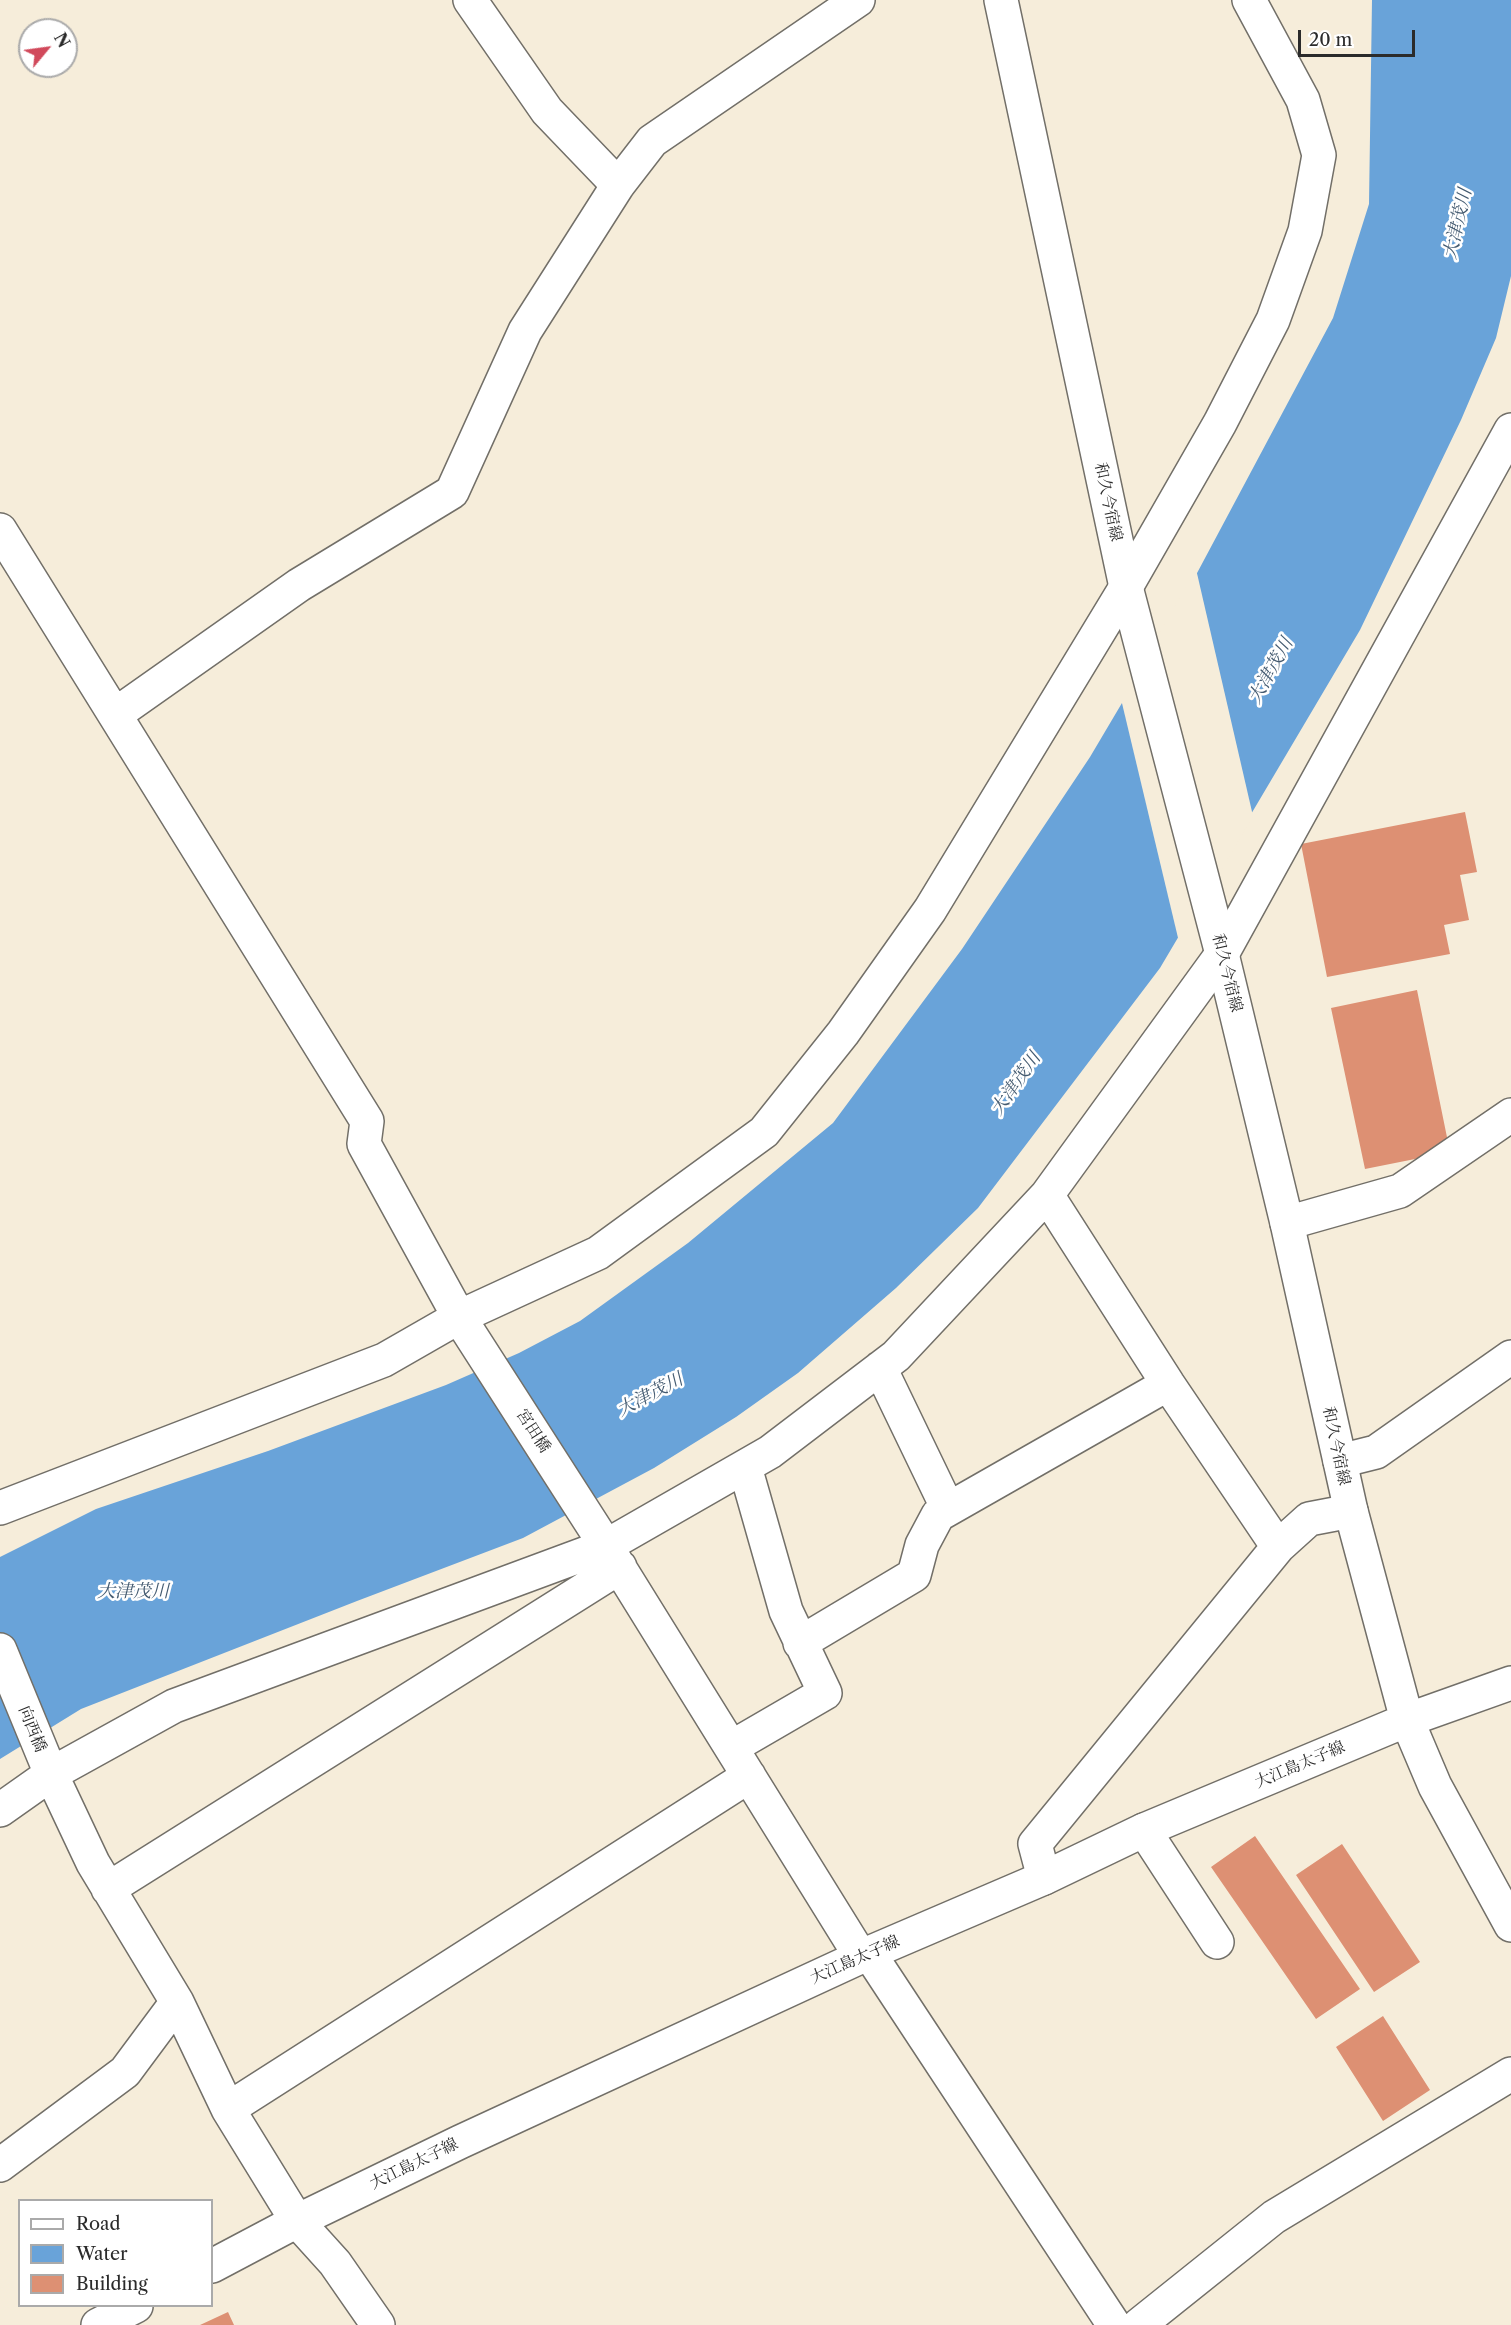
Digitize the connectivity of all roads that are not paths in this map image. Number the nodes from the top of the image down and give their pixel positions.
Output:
1 (470, 0) edge
2 (858, 0) edge
3 (1001, 0) edge
4 (1249, 0) edge
5 (618, 185) junction
6 (1511, 430) edge
7 (0, 530) edge
8 (1126, 587) junction
9 (116, 714) junction
10 (1222, 954) junction
11 (1511, 1116) edge
12 (1047, 1195) junction
13 (1287, 1223) junction
14 (459, 1317) junction
15 (1511, 1357) edge
16 (880, 1368) junction
17 (1168, 1383) junction
18 (1340, 1461) junction
19 (745, 1467) junction
20 (0, 1508) edge
21 (948, 1509) junction
22 (1351, 1511) junction
23 (1278, 1547) junction
24 (613, 1556) junction
25 (800, 1643) junction
26 (0, 1650) edge
27 (1511, 1683) edge
28 (1407, 1720) junction
29 (732, 1747) junction
30 (51, 1774) junction
31 (749, 1776) junction
32 (0, 1810) edge
33 (1144, 1830) junction
34 (1044, 1878) junction
35 (108, 1889) junction
36 (1511, 1924) edge
37 (1216, 1942) dead end
38 (865, 1955) junction
39 (177, 2002) junction
40 (1511, 2074) edge
41 (228, 2109) junction
42 (0, 2165) edge
43 (297, 2222) junction
44 (213, 2265) edge
45 (134, 2307) edge
46 (1136, 2324) edge
47 (98, 2325) edge
48 (378, 2325) edge

1 - 5 street
2 - 5 street
3 - 8 street, 和久今宿線
4 - 8 street
5 - 9 street
6 - 10 street
7 - 9 street, 宮田橋
8 - 10 street, 和久今宿線
8 - 14 street
9 - 14 street, 宮田橋
10 - 12 street
10 - 13 street, 和久今宿線
11 - 13 street
12 - 16 street
12 - 17 street
13 - 18 street, 和久今宿線
14 - 20 street
14 - 24 street, 宮田橋
15 - 18 street
16 - 19 street
16 - 21 street
17 - 21 street
17 - 23 street
18 - 22 street, 和久今宿線
19 - 24 street
19 - 25 street
21 - 25 street
22 - 23 street
22 - 28 street, 和久今宿線
23 - 34 street
24 - 29 street, 宮田橋
24 - 30 street
24 - 35 street
25 - 29 street
26 - 30 street, 向西橋
27 - 28 street, 大江島太子線
28 - 33 street, 大江島太子線
28 - 36 street, 和久今宿線
29 - 31 street, 宮田橋
30 - 32 street
30 - 35 street, 向西橋
31 - 38 street, 宮田橋
31 - 41 street
33 - 34 street, 大江島太子線
33 - 37 street
34 - 38 street, 大江島太子線
35 - 39 street, 向西橋
38 - 43 street, 大江島太子線
38 - 46 street, 宮田橋
39 - 41 street, 向西橋
39 - 42 street
40 - 46 street
41 - 43 street, 向西橋
43 - 44 street, 大江島太子線
43 - 48 street, 向西橋
45 - 47 street

